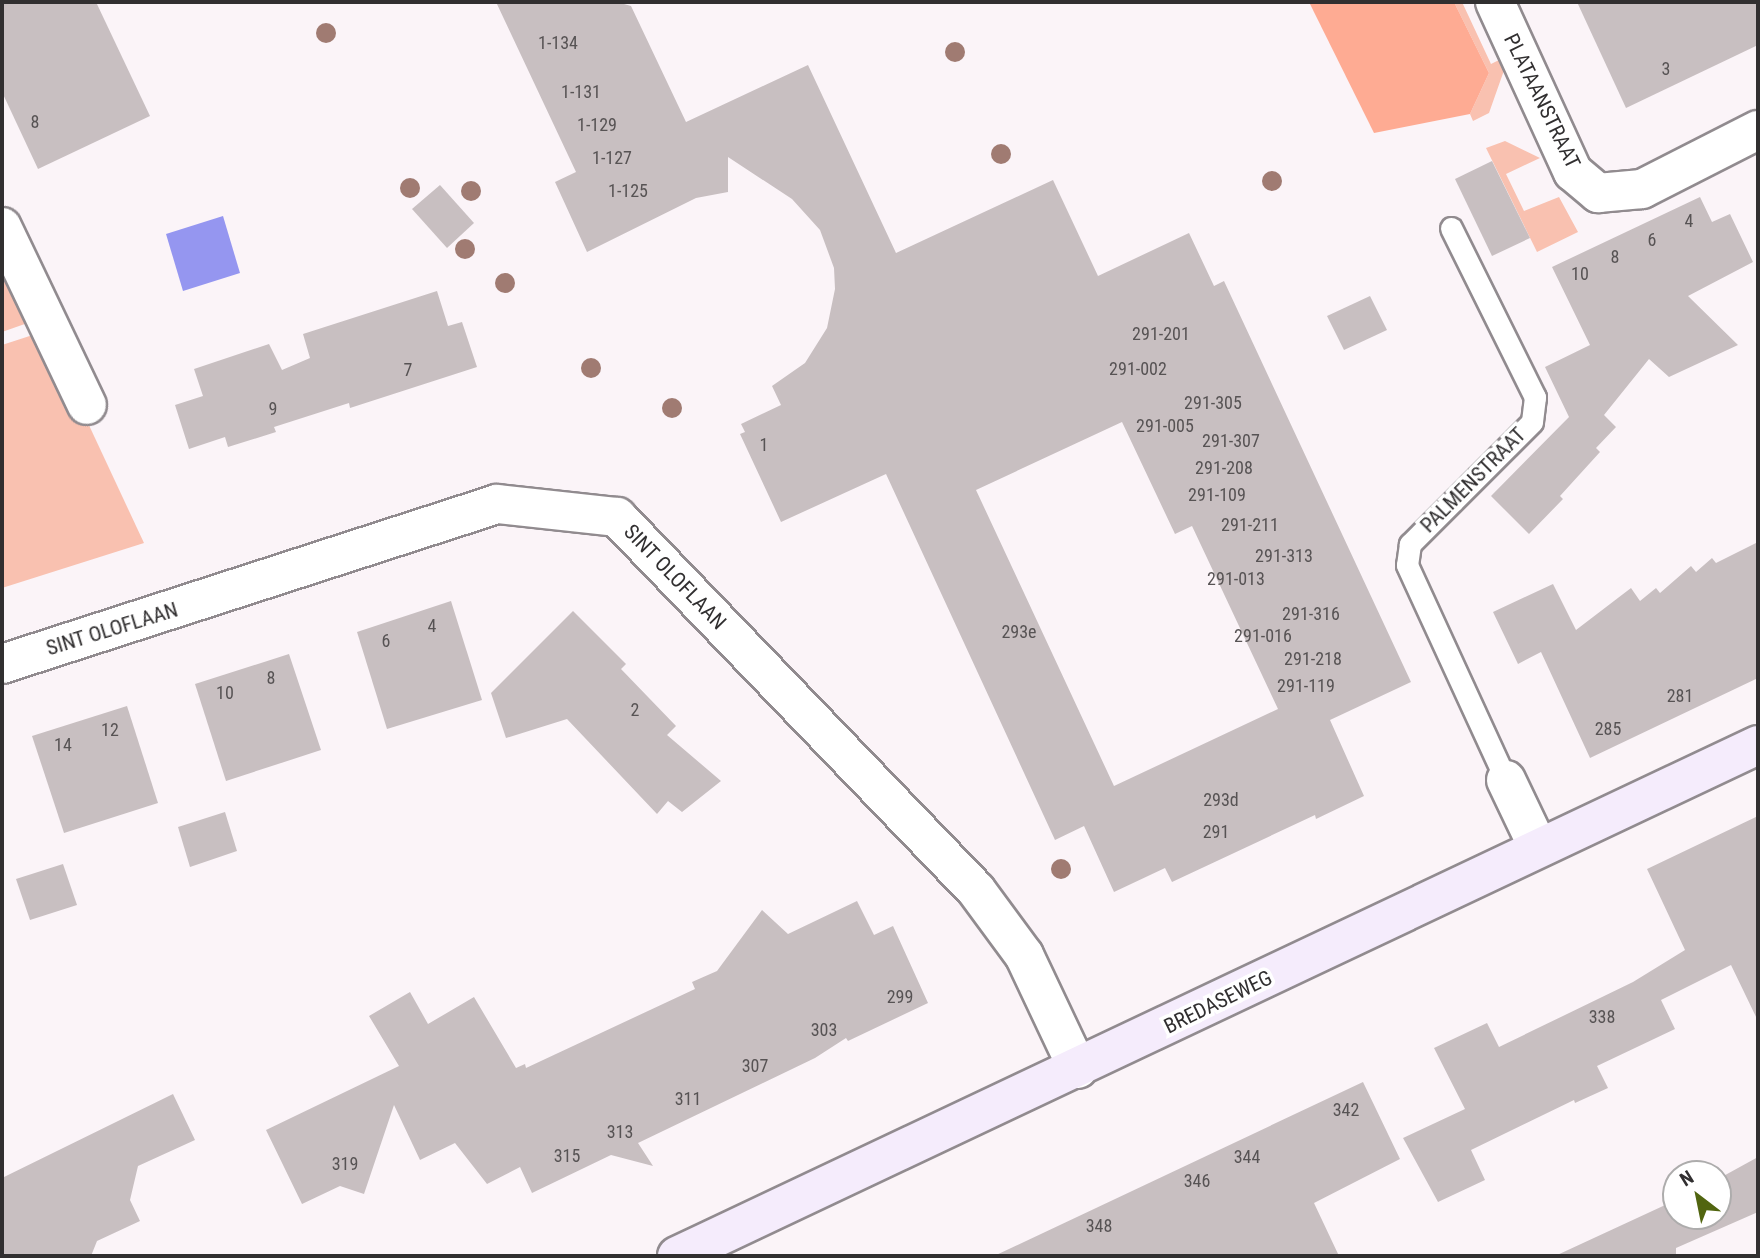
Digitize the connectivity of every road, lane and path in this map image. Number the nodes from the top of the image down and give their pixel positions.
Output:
1 (1495, 2) edge
2 (1758, 130) edge
3 (2, 227) edge
4 (1451, 228) dead end
5 (88, 405) dead end
6 (2, 664) edge
7 (1758, 746) edge
8 (1507, 780) joint
9 (1538, 847) junction
10 (1078, 1069) junction
11 (677, 1256) edge

1 - 2 street, PLATAANSTRAAT
3 - 5 street
4 - 8 lane, PALMENSTRAAT
6 - 10 street, SINT OLOFLAAN
7 - 9 street, BREDASEWEG
8 - 9 street, PALMENSTRAAT
9 - 10 street, BREDASEWEG
10 - 11 street, BREDASEWEG

